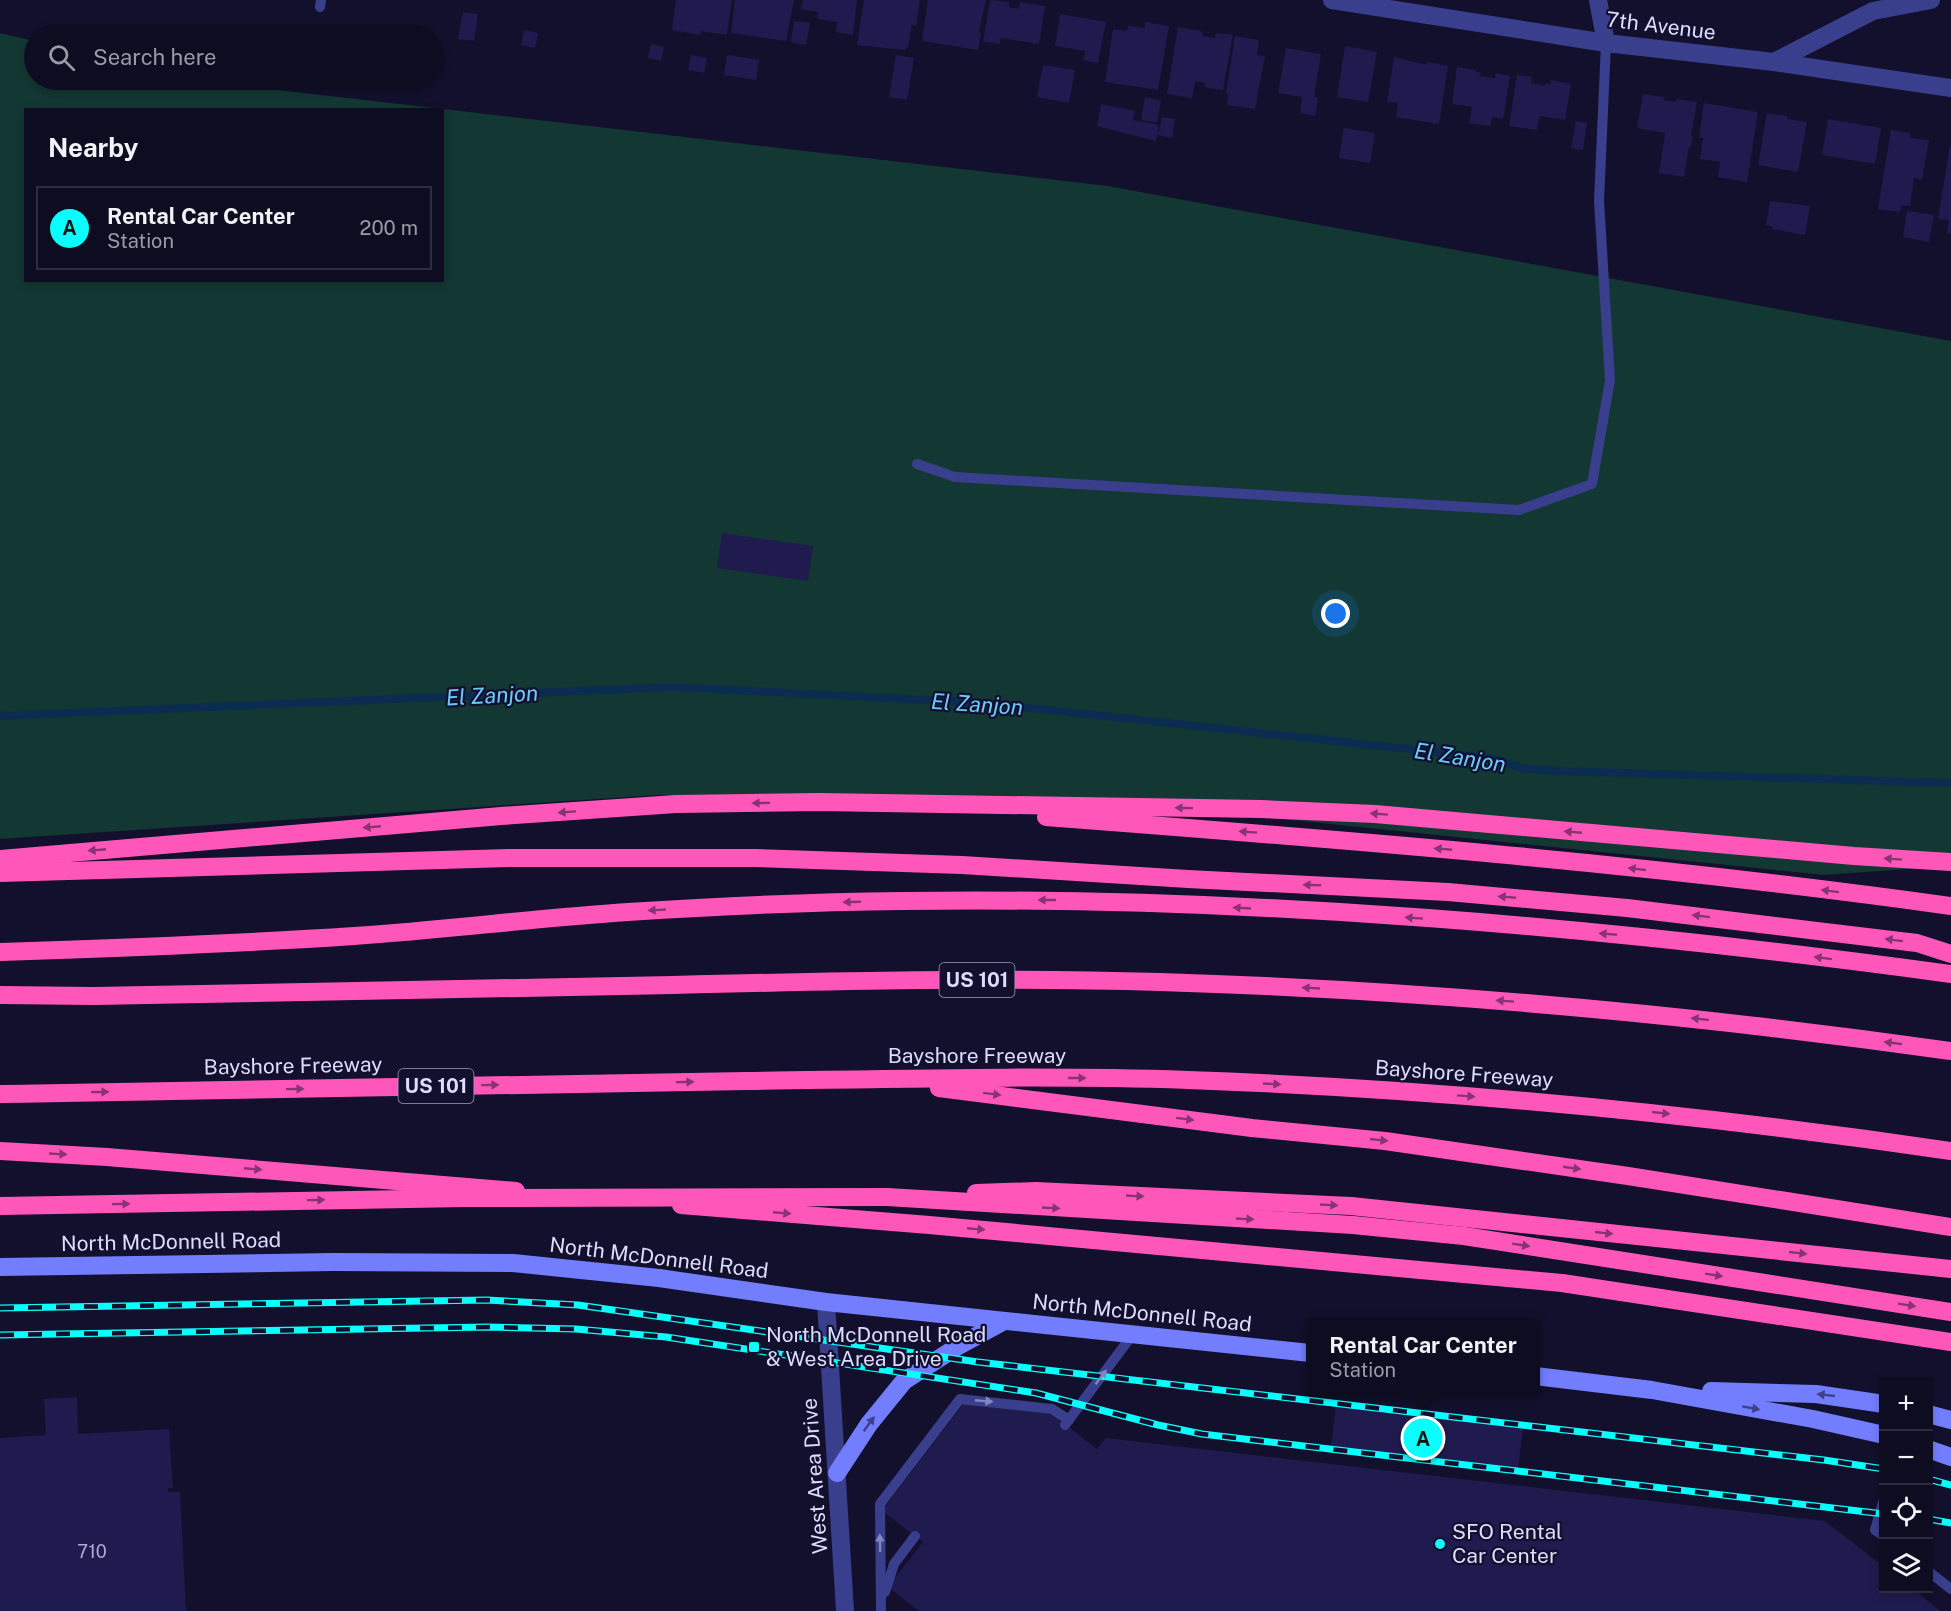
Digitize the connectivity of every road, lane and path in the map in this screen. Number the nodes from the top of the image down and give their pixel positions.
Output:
1 (1332, 0) edge
2 (1599, 0) edge
3 (1931, 0) edge
4 (1606, 43) junction
5 (1774, 62) junction
6 (1951, 88) edge
7 (917, 464) dead end
8 (820, 802) junction
9 (0, 859) edge
10 (1951, 862) edge
11 (0, 873) edge
12 (1951, 906) edge
13 (0, 952) edge
14 (1951, 954) edge
15 (1951, 974) edge
16 (0, 995) edge
17 (1951, 1051) edge
18 (871, 1079) junction
19 (0, 1094) edge
20 (0, 1151) edge
21 (1951, 1151) edge
22 (0, 1206) edge
23 (1463, 1227) junction
24 (1951, 1227) edge
25 (0, 1267) edge
26 (1951, 1269) edge
27 (826, 1302) junction
28 (1951, 1312) edge
29 (1004, 1321) junction
30 (1133, 1334) junction
31 (1951, 1342) edge
32 (1306, 1352) edge
33 (1540, 1376) edge
34 (1652, 1390) junction
35 (1879, 1403) edge
36 (1933, 1415) edge
37 (1951, 1420) edge
38 (1879, 1434) edge
39 (1933, 1450) edge
40 (1951, 1457) edge
41 (837, 1473) junction
42 (1879, 1516) edge
43 (1879, 1533) edge
44 (915, 1536) dead end
45 (1933, 1574) edge
46 (1951, 1588) edge
47 (882, 1606) edge
48 (845, 1611) edge

1 - 4 street, 7th Avenue
2 - 4 street
3 - 5 street
4 - 5 street, 7th Avenue
4 - 7 lane
5 - 6 street, 7th Avenue
8 -> 9 highway
10 -> 8 highway
12 -> 8 highway
14 -> 11 highway
15 -> 13 highway
17 -> 16 highway, US 101
19 -> 18 highway, Bayshore Freeway / US 101
18 -> 21 highway, Bayshore Freeway / US 101
18 -> 24 highway
20 -> 31 highway
22 -> 23 highway, bridge
23 -> 26 highway
23 -> 28 highway
25 - 27 street, North McDonnell Road
27 - 29 street, North McDonnell Road
27 - 41 street, West Area Drive
29 - 30 street, North McDonnell Road
41 -> 29 street
30 - 32 street, North McDonnell Road
47 -> 30 lane
33 - 34 street
35 -> 34 street
34 -> 38 street
36 - 37 street
39 - 40 street
41 - 48 street, West Area Drive
42 - 43 lane
44 - 47 lane
45 - 46 lane

